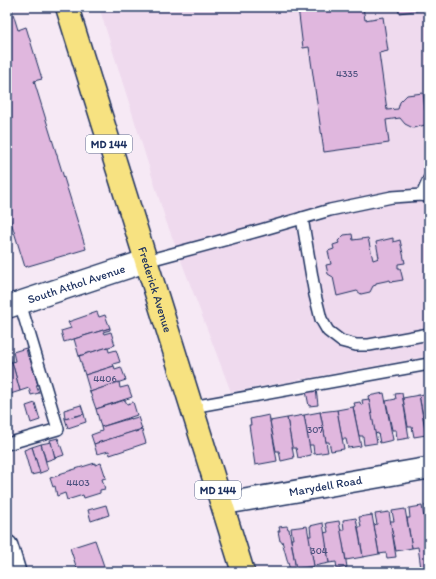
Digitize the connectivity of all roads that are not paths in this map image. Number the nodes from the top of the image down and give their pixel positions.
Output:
1 (67, 7) edge
2 (429, 178) edge
3 (425, 196) edge
4 (302, 218) junction
5 (146, 261) junction
6 (13, 305) edge
7 (429, 334) edge
8 (429, 364) edge
9 (192, 407) junction
10 (7, 444) edge
11 (429, 468) edge
12 (222, 504) junction
13 (7, 546) edge
14 (15, 572) edge
15 (243, 572) edge

1 - 5 main road, Frederick Avenue / MD 144
2 - 3 lane
3 - 4 lane
4 - 5 lane
4 - 7 lane
5 - 6 street, South Athol Avenue
5 - 9 main road, Frederick Avenue / MD 144
6 - 10 lane
8 - 9 lane
9 - 12 main road, Frederick Avenue / MD 144
11 - 12 street, Marydell Road
12 - 15 main road, Frederick Avenue / MD 144
13 - 14 street

